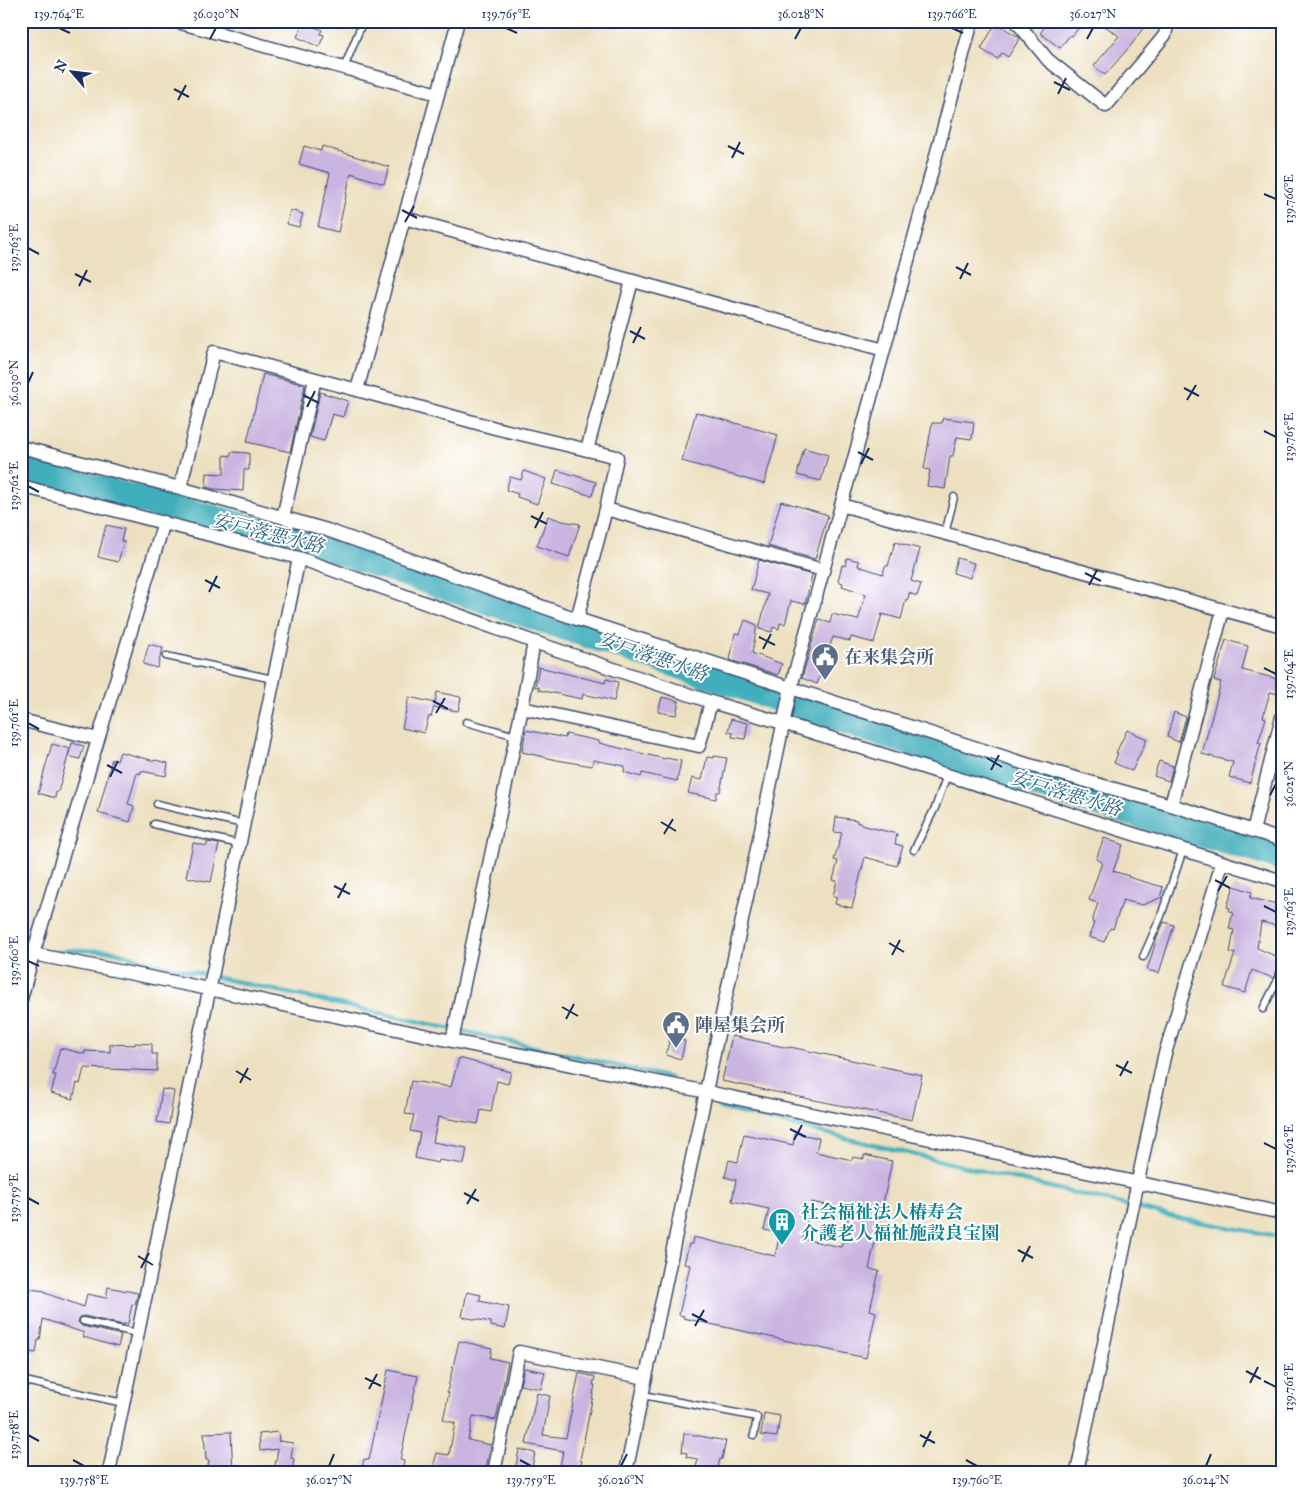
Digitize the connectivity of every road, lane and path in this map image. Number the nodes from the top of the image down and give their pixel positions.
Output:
1 (174, 21) edge
2 (363, 21) edge
3 (458, 21) edge
4 (972, 21) edge
5 (1016, 21) edge
6 (1168, 21) edge
7 (344, 68) junction
8 (438, 94) junction
9 (404, 218) junction
10 (632, 281) junction
11 (884, 350) junction
12 (316, 379) junction
13 (358, 390) junction
14 (21, 447) edge
15 (588, 450) junction
16 (21, 486) edge
17 (180, 488) junction
18 (954, 497) dead end
19 (841, 505) junction
20 (606, 509) junction
21 (283, 517) junction
22 (164, 522) junction
23 (945, 534) junction
24 (299, 558) junction
25 (823, 570) junction
26 (1223, 610) junction
27 (578, 619) junction
28 (1282, 626) edge
29 (534, 642) junction
30 (166, 656) dead end
31 (273, 679) junction
32 (790, 690) junction
33 (711, 702) junction
34 (522, 708) junction
35 (1282, 717) edge
36 (784, 719) junction
37 (21, 720) edge
38 (466, 722) dead end
39 (516, 736) junction
40 (98, 739) junction
41 (947, 775) junction
42 (157, 804) dead end
43 (1171, 805) junction
44 (154, 824) dead end
45 (243, 824) junction
46 (1253, 831) junction
47 (1282, 840) edge
48 (239, 844) junction
49 (914, 850) dead end
50 (1183, 850) junction
51 (1222, 863) junction
52 (1282, 881) edge
53 (33, 954) junction
54 (1142, 957) dead end
55 (1282, 972) edge
56 (209, 990) junction
57 (21, 999) edge
58 (1264, 1009) dead end
59 (452, 1041) junction
60 (706, 1092) junction
61 (1138, 1183) junction
62 (1282, 1212) edge
63 (83, 1321) dead end
64 (137, 1333) junction
65 (646, 1378) junction
66 (25, 1381) dead end
67 (642, 1395) junction
68 (123, 1403) junction
69 (754, 1436) dead end
70 (108, 1472) edge
71 (494, 1472) edge
72 (626, 1472) edge
73 (1077, 1472) edge

1 - 7 street
2 - 7 lane
3 - 8 street
4 - 11 street
5 - 6 street
7 - 8 street
8 - 9 street
9 - 10 street
9 - 13 street
10 - 11 street
10 - 15 street
11 - 19 street
12 - 13 street
12 - 17 street
12 - 21 street
13 - 15 street
14 - 17 street
15 - 20 street
16 - 22 street
17 - 21 street
18 - 23 lane
19 - 23 street
19 - 25 street
20 - 25 street
20 - 27 street
21 - 27 street
22 - 24 street
22 - 40 street
23 - 26 street
24 - 29 street
24 - 31 street
25 - 32 street
26 - 28 street
26 - 43 street
27 - 32 street
29 - 33 street
29 - 34 street
30 - 31 lane
31 - 45 street
32 - 36 street
32 - 43 street
33 - 34 street
33 - 36 street
34 - 39 street
35 - 46 street
36 - 41 street
36 - 60 street
37 - 40 street
38 - 39 lane
39 - 59 street
40 - 53 street
41 - 49 lane
41 - 50 street
42 - 45 lane
43 - 46 street
44 - 48 lane
45 - 48 street
46 - 47 street
48 - 56 street
50 - 51 street
50 - 54 lane
51 - 52 street
51 - 61 street
53 - 56 street
53 - 57 street
55 - 58 lane
56 - 59 street
56 - 64 street
59 - 60 street
60 - 61 street
60 - 65 street
61 - 62 street
61 - 73 street
63 - 64 lane
64 - 68 street
65 - 67 street
65 - 71 street
66 - 68 lane
67 - 69 lane
67 - 72 street
68 - 70 street

